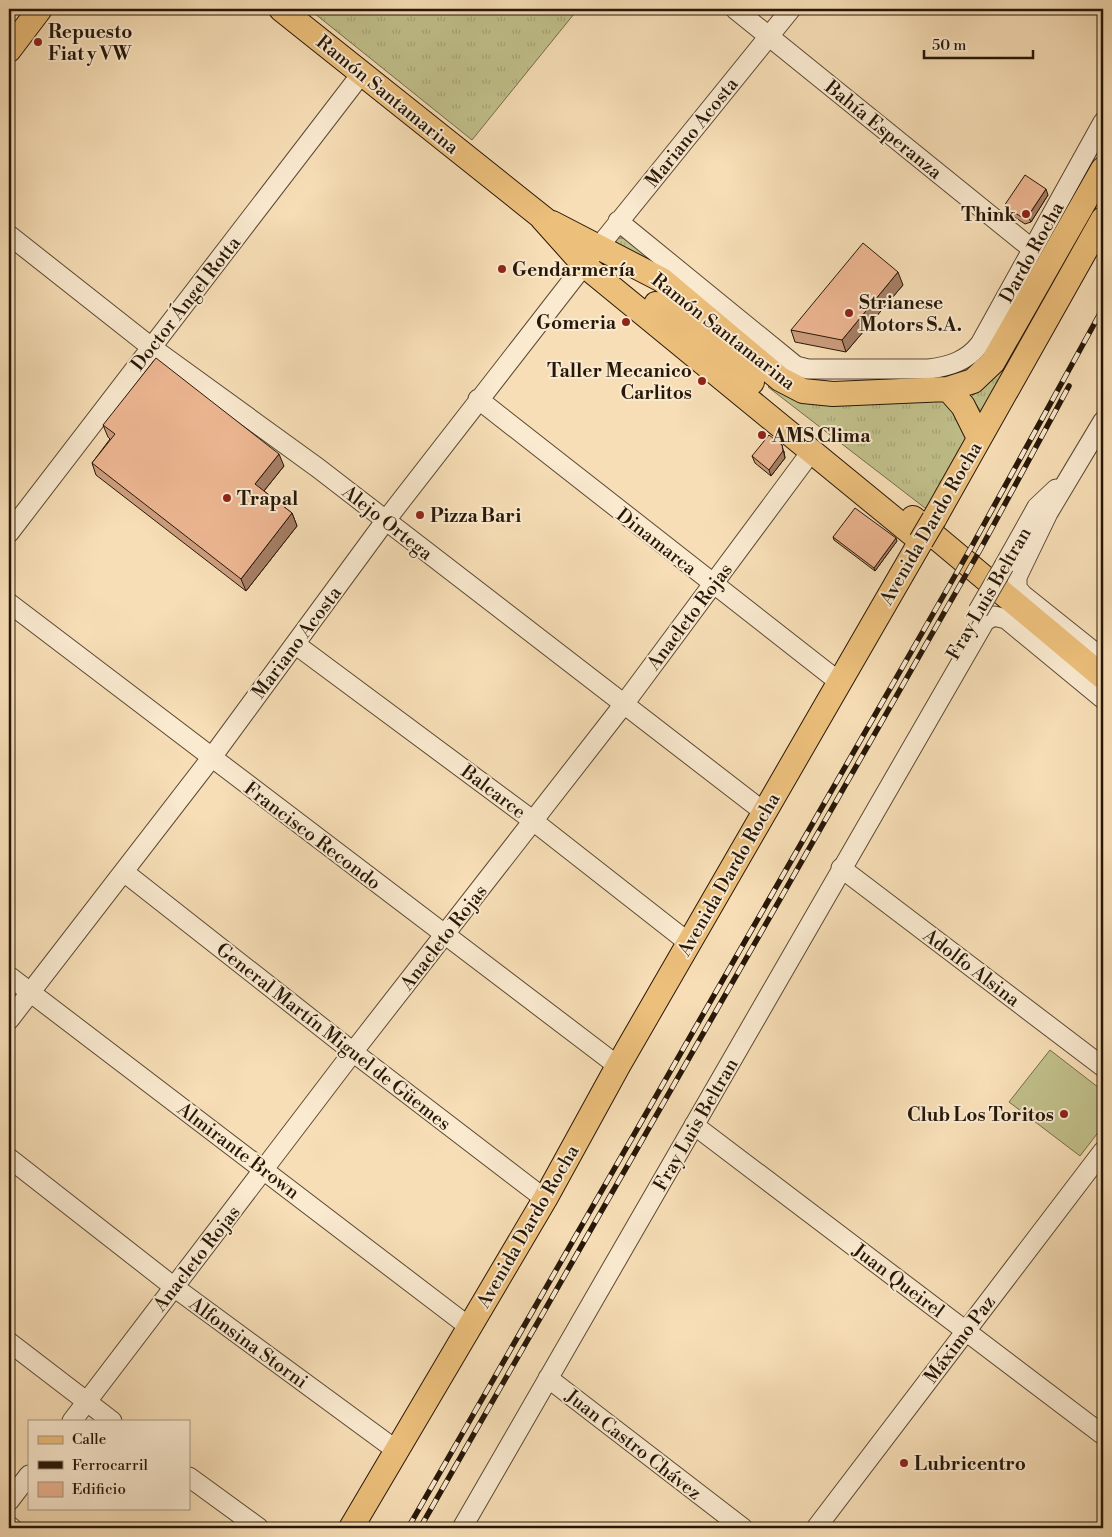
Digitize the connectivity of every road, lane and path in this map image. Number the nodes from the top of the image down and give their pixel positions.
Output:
1 (40, 9) edge
2 (282, 9) edge
3 (735, 9) edge
4 (791, 9) edge
5 (770, 36) junction
6 (9, 50) edge
7 (362, 73) junction
8 (1103, 122) edge
9 (1103, 169) edge
10 (1103, 218) edge
11 (618, 221) junction
12 (9, 235) edge
13 (1032, 249) junction
14 (592, 255) junction
15 (150, 347) junction
16 (946, 378) junction
17 (478, 400) junction
18 (1103, 421) edge
19 (979, 438) junction
20 (811, 452) junction
21 (386, 520) junction
22 (9, 533) edge
23 (921, 541) junction
24 (1011, 571) junction
25 (713, 584) junction
26 (9, 603) edge
27 (986, 614) junction
28 (295, 644) junction
29 (1103, 659) edge
30 (1103, 677) edge
31 (838, 681) junction
32 (1103, 699) edge
33 (624, 704) junction
34 (212, 757) junction
35 (764, 812) junction
36 (532, 820) junction
37 (841, 868) junction
38 (124, 872) junction
39 (444, 935) junction
40 (689, 943) junction
41 (9, 976) edge
42 (30, 992) junction
43 (9, 1020) edge
44 (353, 1052) junction
45 (618, 1066) junction
46 (1103, 1067) edge
47 (694, 1125) junction
48 (1103, 1151) edge
49 (9, 1158) edge
50 (265, 1169) junction
51 (545, 1199) junction
52 (174, 1286) junction
53 (468, 1326) junction
54 (965, 1330) junction
55 (9, 1342) edge
56 (548, 1378) junction
57 (86, 1402) junction
58 (73, 1420) edge
59 (111, 1420) edge
60 (1103, 1435) edge
61 (396, 1450) junction
62 (28, 1477) edge
63 (190, 1478) edge
64 (9, 1501) edge
65 (259, 1528) edge
66 (351, 1528) edge
67 (462, 1528) edge
68 (743, 1528) edge
69 (816, 1528) edge

1 - 6 main road
2 - 7 main road, Ramón Santamarina
3 - 5 street, Bahía Esperanza
4 - 5 street, Mariano Acosta
5 - 11 street, Mariano Acosta
5 - 13 street, Bahía Esperanza
7 - 14 main road, Ramón Santamarina
7 - 15 street, Doctor Ángel Rotta
8 - 13 street, Dardo Rocha
9 - 16 main road
10 - 19 main road, Avenida Dardo Rocha
11 - 14 street, Mariano Acosta
11 - 16 street, Ramón Santamarina
12 - 15 street, Alejo Ortega
13 - 16 street, Dardo Rocha
14 - 16 main road, Ramón Santamarina
14 - 17 street, Mariano Acosta
14 - 20 main road, Ramón Santamarina
14 - 30 main road, Ramón Santamarina
15 - 21 street, Alejo Ortega
15 - 22 street, Doctor Ángel Rotta
16 - 19 main road
17 - 21 street, Mariano Acosta
17 - 25 street, Dinamarca
18 - 24 street, Fray Luis Beltran
19 - 23 main road, Avenida Dardo Rocha, bridge
20 - 23 main road, Ramón Santamarina
20 - 25 street, Anacleto Rojas
21 - 28 street, Mariano Acosta
21 - 33 street, Alejo Ortega
23 - 31 main road, Avenida Dardo Rocha
24 - 27 street, Fray Luis Beltran, bridge
24 - 29 street
25 - 31 street, Dinamarca
25 - 33 street, Anacleto Rojas
26 - 34 street, Francisco Recondo
27 - 32 street
27 - 37 street, Fray Luis Beltran
28 - 34 street, Mariano Acosta
28 - 36 street, Balcarce
31 - 35 main road, Avenida Dardo Rocha
33 - 35 street, Alejo Ortega
33 - 36 street, Anacleto Rojas
34 - 38 street, Mariano Acosta
34 - 39 street, Francisco Recondo
35 - 40 main road, Avenida Dardo Rocha
36 - 39 street, Anacleto Rojas
36 - 40 street, Balcarce
37 - 46 street, Adolfo Alsina
37 - 47 street, Fray Luis Beltran
38 - 42 street, Mariano Acosta
38 - 44 street, General Martín Miguel de Güemes
39 - 44 street, Anacleto Rojas
39 - 45 street, Francisco Recondo
40 - 45 main road, Avenida Dardo Rocha
41 - 42 street, Almirante Brown
42 - 43 street, Mariano Acosta
42 - 50 street, Almirante Brown
44 - 50 street, Anacleto Rojas
44 - 51 street, General Martín Miguel de Güemes
45 - 51 main road, Avenida Dardo Rocha
47 - 54 street, Juan Queirel
47 - 56 street, Fray Luis Beltran
48 - 54 street, Máximo Paz
49 - 52 street, Alfonsina Storni
50 - 52 street, Anacleto Rojas
50 - 53 street, Almirante Brown
51 - 53 main road, Avenida Dardo Rocha
52 - 57 street, Anacleto Rojas
52 - 61 street, Alfonsina Storni
53 - 61 main road, Avenida Dardo Rocha
54 - 60 street, Juan Queirel
54 - 69 street, Máximo Paz
55 - 57 street
56 - 67 street, Fray Luis Beltran
56 - 68 street, Juan Castro Chávez
57 - 58 street, Anacleto Rojas
57 - 59 street
61 - 66 main road, Avenida Dardo Rocha
62 - 64 street
63 - 65 street

